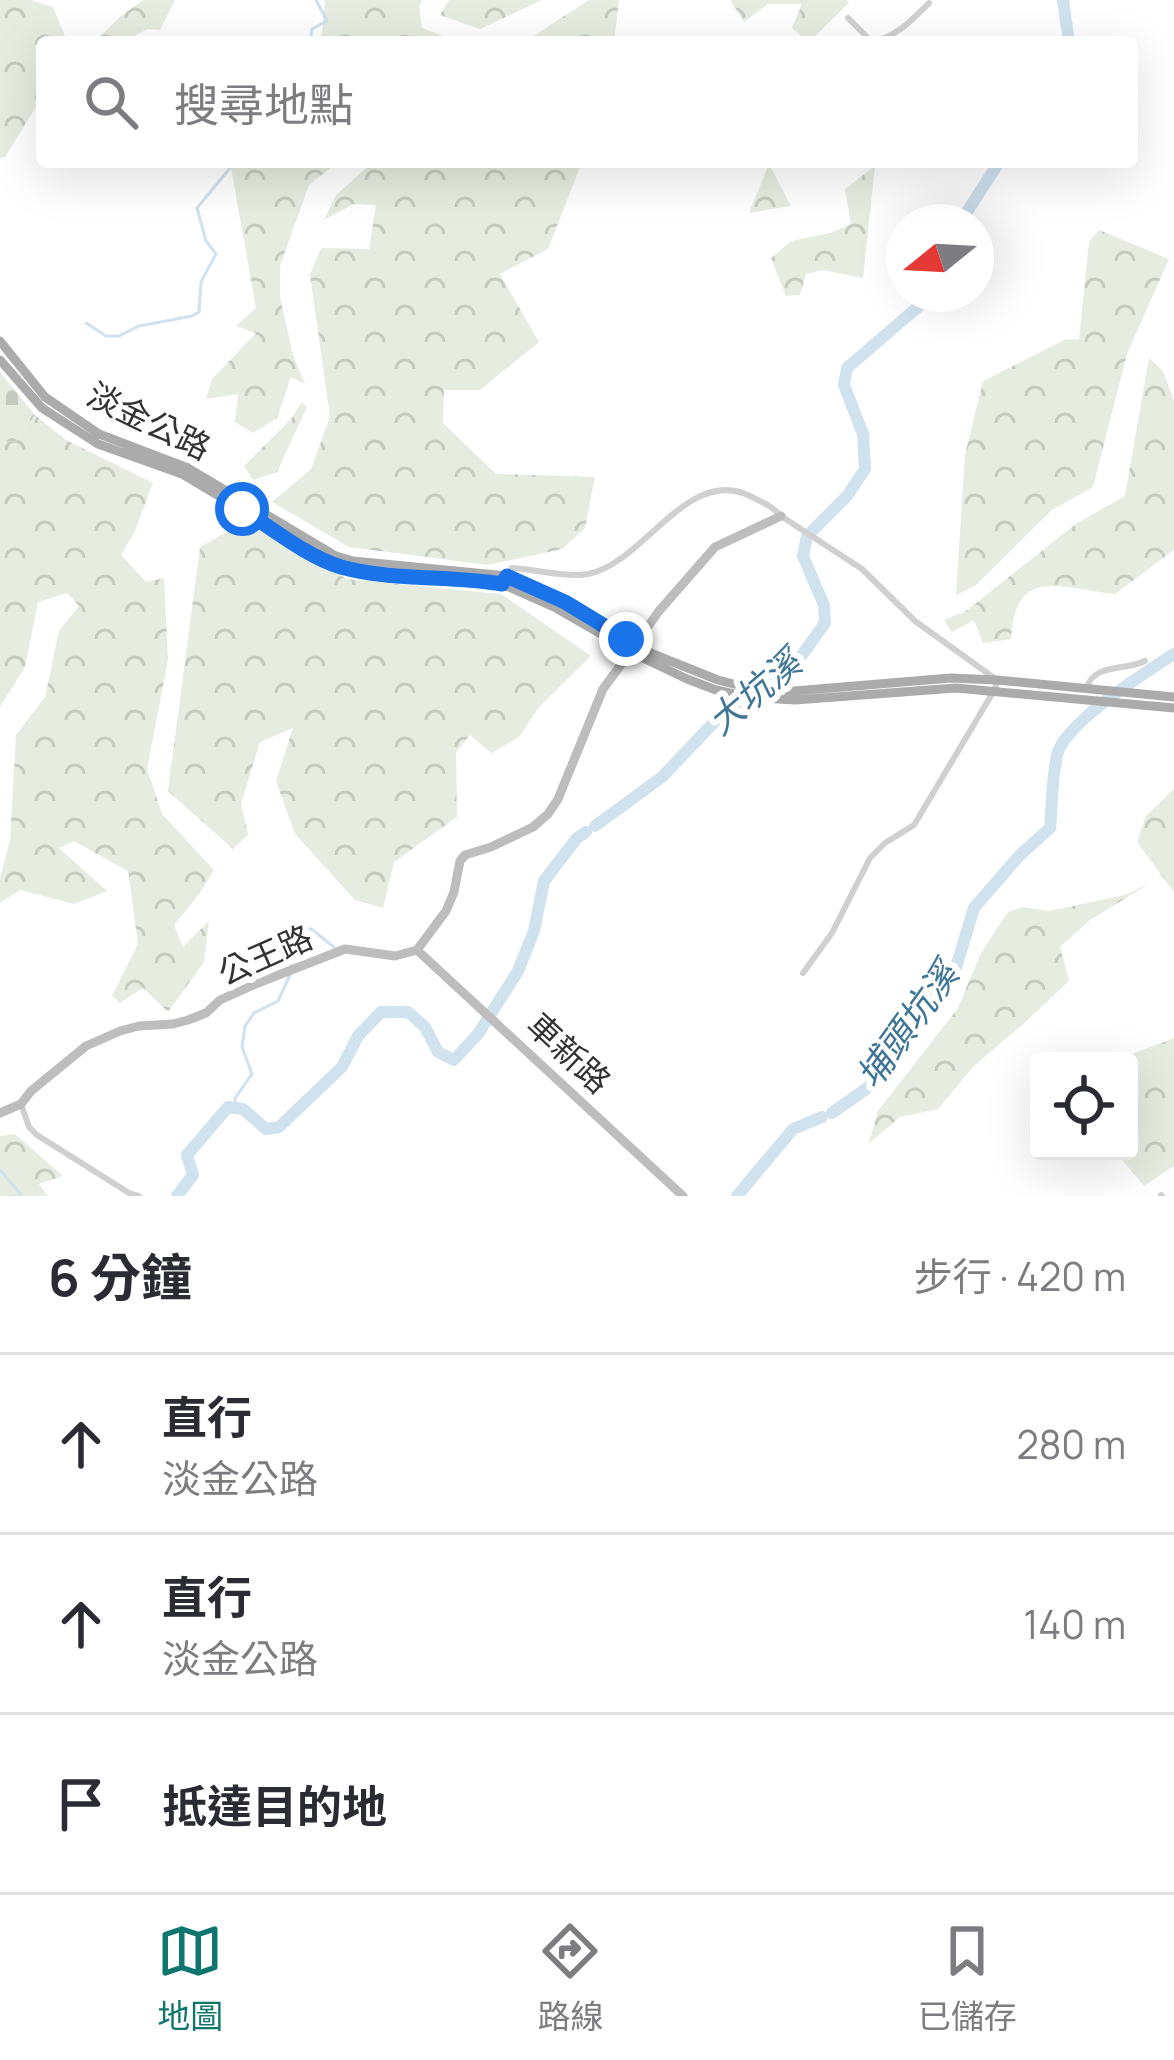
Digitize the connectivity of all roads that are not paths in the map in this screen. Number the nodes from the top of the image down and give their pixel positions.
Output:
1 (928, 4) dead end
2 (848, 18) dead end
3 (867, 36) edge
4 (890, 36) edge
5 (0, 341) edge
6 (0, 360) edge
7 (22, 378) junction
8 (781, 516) junction
9 (504, 580) junction
10 (628, 645) junction
11 (1145, 661) dead end
12 (996, 684) junction
13 (1091, 689) junction
14 (1174, 697) edge
15 (1174, 708) edge
16 (417, 950) junction
17 (803, 973) dead end
18 (21, 1104) junction
19 (0, 1113) edge
20 (139, 1196) edge
21 (683, 1196) edge

1 - 4 street
2 - 3 street
5 - 7 main road, 淡金公路
6 - 7 main road, 淡金公路
7 - 9 main road, 淡金公路
8 - 9 street
8 - 10 street
8 - 12 street
9 - 10 main road, 淡金公路
10 - 12 main road, 淡金公路
10 - 16 street
11 - 13 street
12 - 13 main road
12 - 15 main road
12 - 17 street
13 - 14 main road
16 - 18 street, 公王路
16 - 21 street, 車新路
18 - 19 street, 公王路
18 - 20 street

